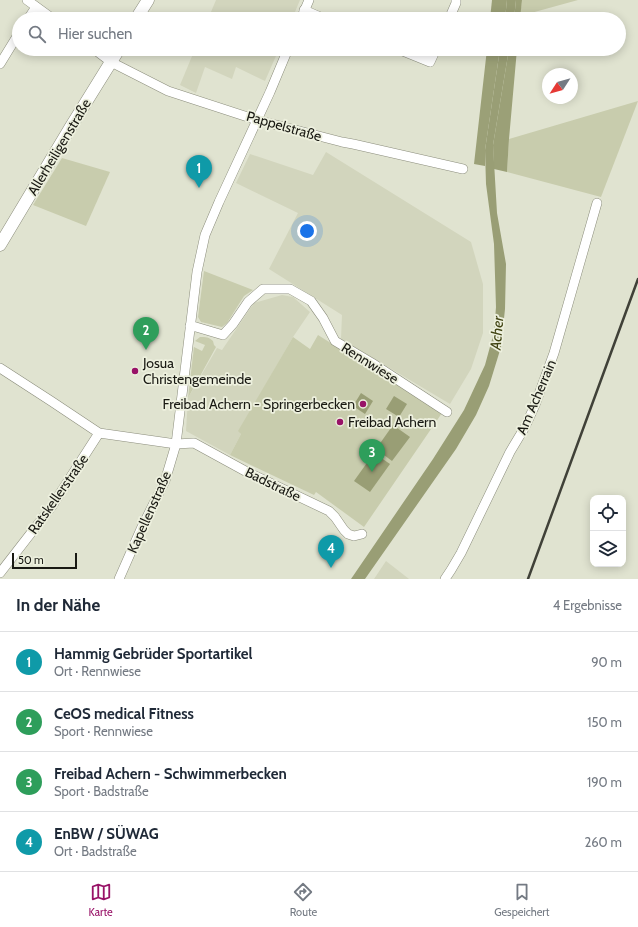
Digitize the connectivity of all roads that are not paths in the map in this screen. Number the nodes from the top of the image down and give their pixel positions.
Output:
1 (27, 0) edge
2 (148, 0) edge
3 (309, 0) edge
4 (456, 0) edge
5 (36, 7) junction
6 (33, 12) edge
7 (43, 12) edge
8 (140, 12) edge
9 (304, 12) edge
10 (452, 12) edge
11 (12, 44) edge
12 (103, 56) edge
13 (115, 56) edge
14 (285, 56) edge
15 (415, 56) edge
16 (433, 56) edge
17 (111, 62) junction
18 (0, 64) edge
19 (257, 120) junction
20 (463, 169) dead end
21 (597, 203) dead end
22 (0, 244) edge
23 (190, 326) junction
24 (0, 368) edge
25 (447, 412) dead end
26 (99, 433) junction
27 (176, 444) junction
28 (362, 534) dead end
29 (0, 573) edge
30 (119, 579) edge
31 (445, 579) edge

1 - 5 street
2 - 8 street
3 - 9 street
4 - 10 street
5 - 6 street
5 - 7 street
11 - 18 street
12 - 17 street, Pappelstraße
13 - 17 street, Allerheiligenstraße
14 - 19 street
15 - 16 street
17 - 19 street, Pappelstraße
17 - 22 street, Allerheiligenstraße
19 - 20 street, Pappelstraße
19 - 23 street
21 - 31 street, Am Acherrain
23 - 25 street, Rennwiese
23 - 27 street
24 - 26 street
26 - 27 street
26 - 29 street, Ratskellerstraße
27 - 28 street, Badstraße
27 - 30 street, Kapellenstraße

